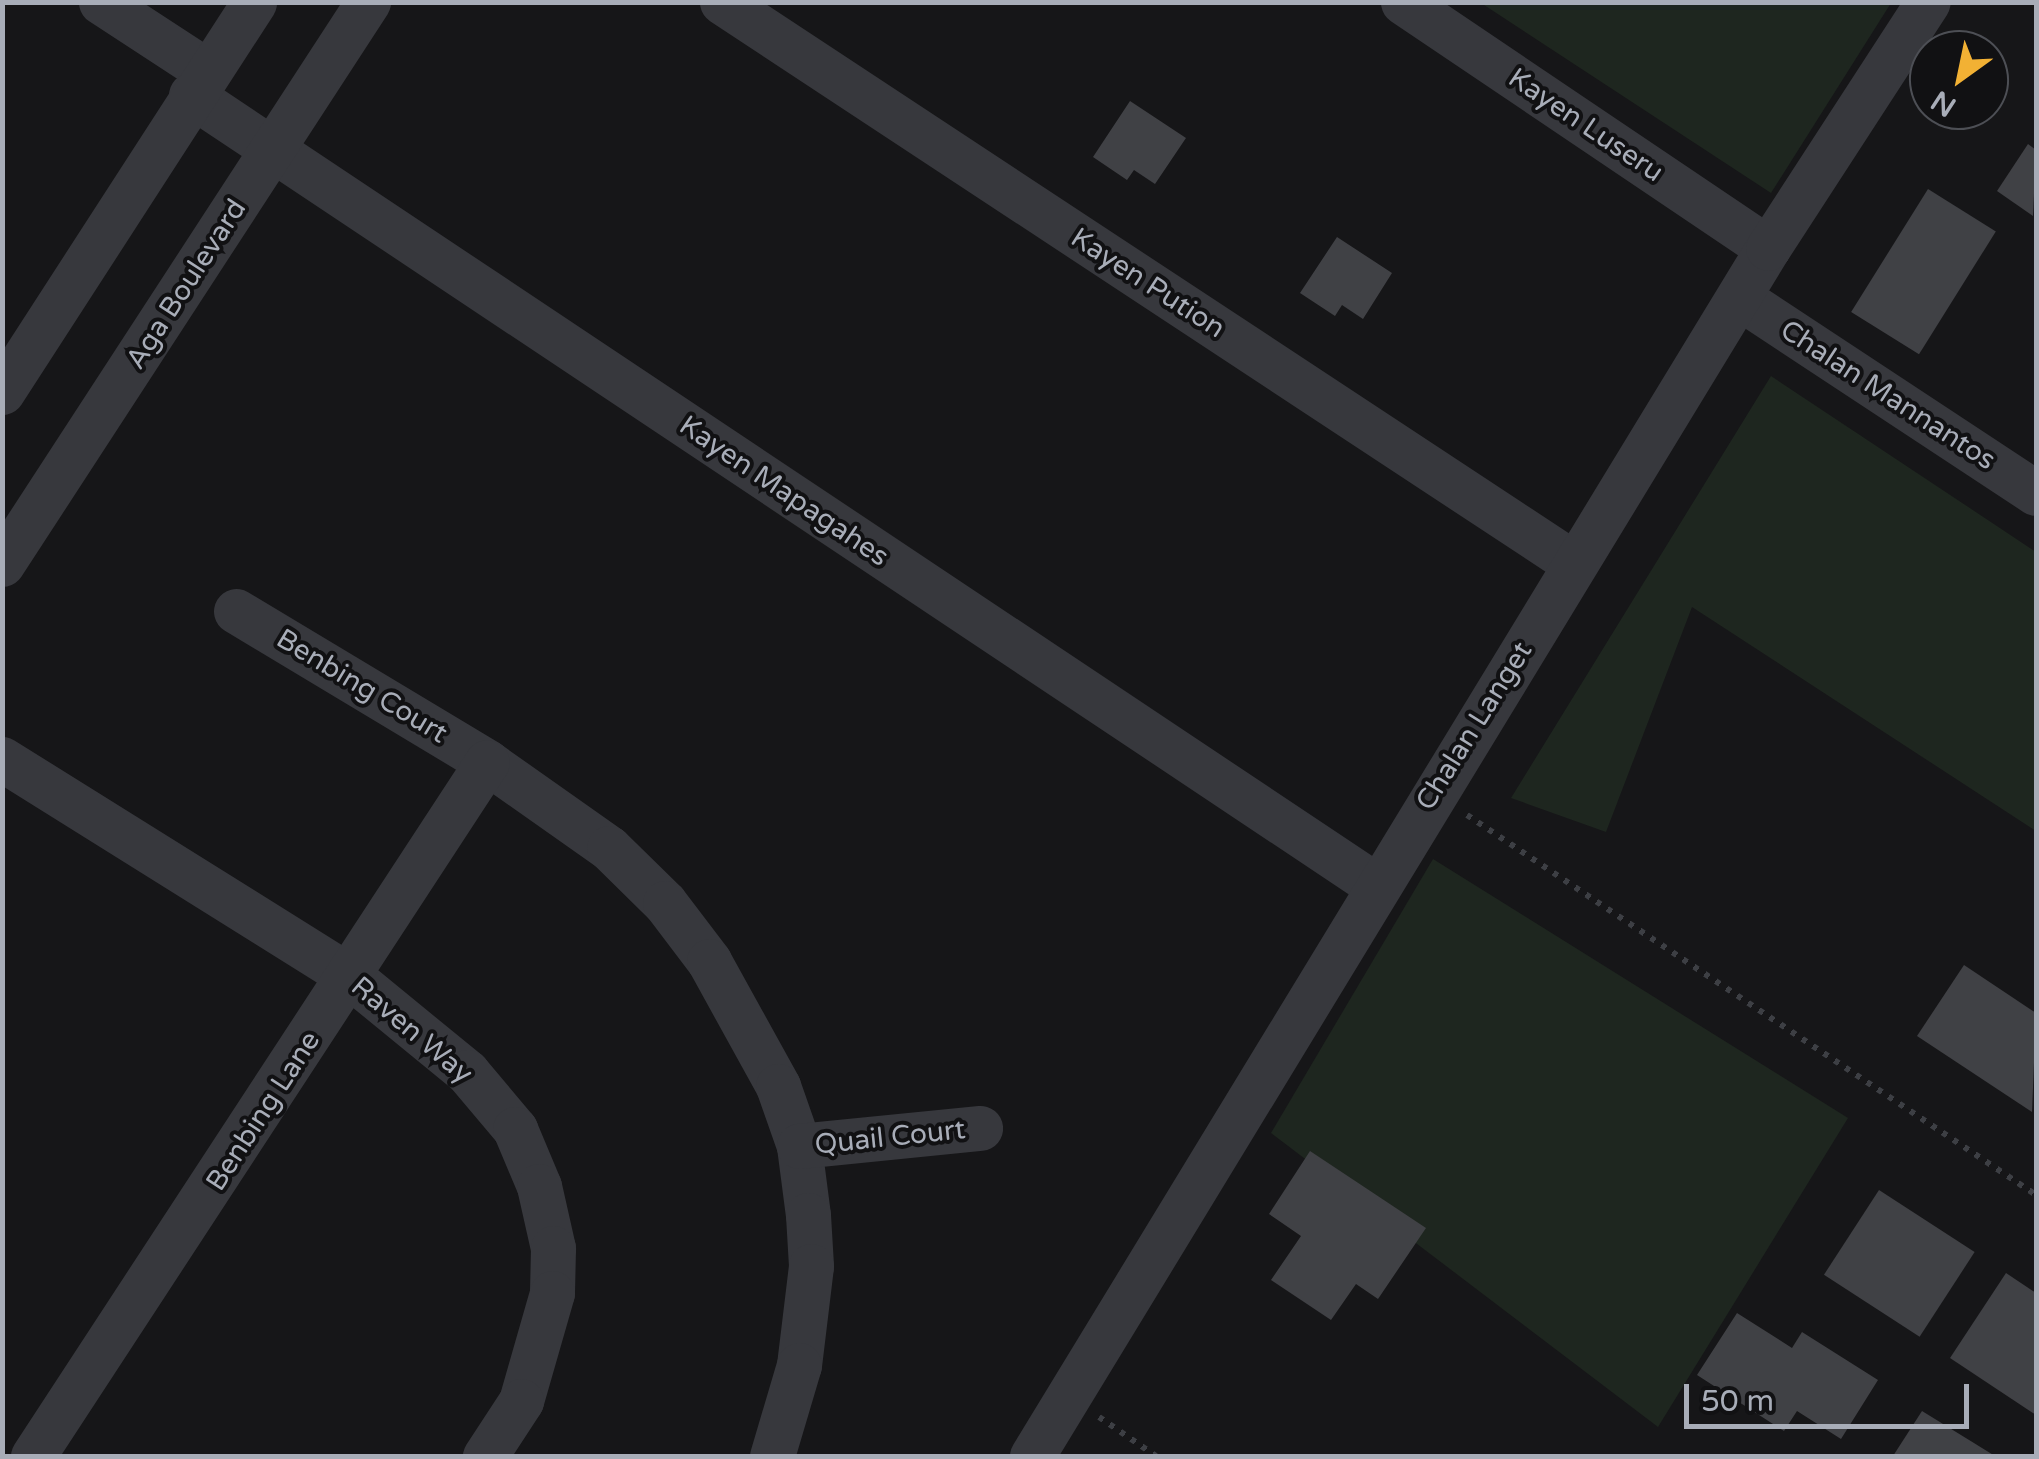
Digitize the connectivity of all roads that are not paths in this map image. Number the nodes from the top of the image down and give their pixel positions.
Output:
1 (101, 2) edge
2 (254, 2) edge
3 (368, 2) edge
4 (722, 2) edge
5 (1403, 2) edge
6 (1928, 2) edge
7 (199, 83) junction
8 (273, 150) junction
9 (1768, 248) junction
10 (1740, 298) junction
11 (2, 392) edge
12 (2036, 492) edge
13 (2, 564) edge
14 (1574, 564) junction
15 (236, 612) dead end
16 (2, 760) edge
17 (487, 762) junction
18 (1377, 886) junction
19 (351, 977) junction
20 (980, 1128) dead end
21 (799, 1146) junction
22 (34, 1456) edge
23 (485, 1456) edge
24 (772, 1456) edge
25 (1032, 1456) edge

1 - 7 street, Kayen Mapagahes
2 - 7 street
3 - 8 street, Aga Boulevard
4 - 14 street, Kayen Pution
5 - 9 street, Kayen Luseru
6 - 9 street, Chalan Langet
7 - 8 street, Kayen Mapagahes
7 - 11 street
8 - 13 street, Aga Boulevard
8 - 18 street, Kayen Mapagahes
9 - 10 street, Chalan Langet
10 - 12 street, Chalan Mannantos
10 - 14 street, Chalan Langet
14 - 18 street, Chalan Langet
15 - 17 street, Benbing Court
16 - 19 street, Raven Way
17 - 19 street, Benbing Lane
17 - 21 street, Benbing Court
18 - 25 street, Chalan Langet
19 - 22 street, Benbing Lane
19 - 23 street, Raven Way
20 - 21 street, Quail Court
21 - 24 street, Benbing Court

